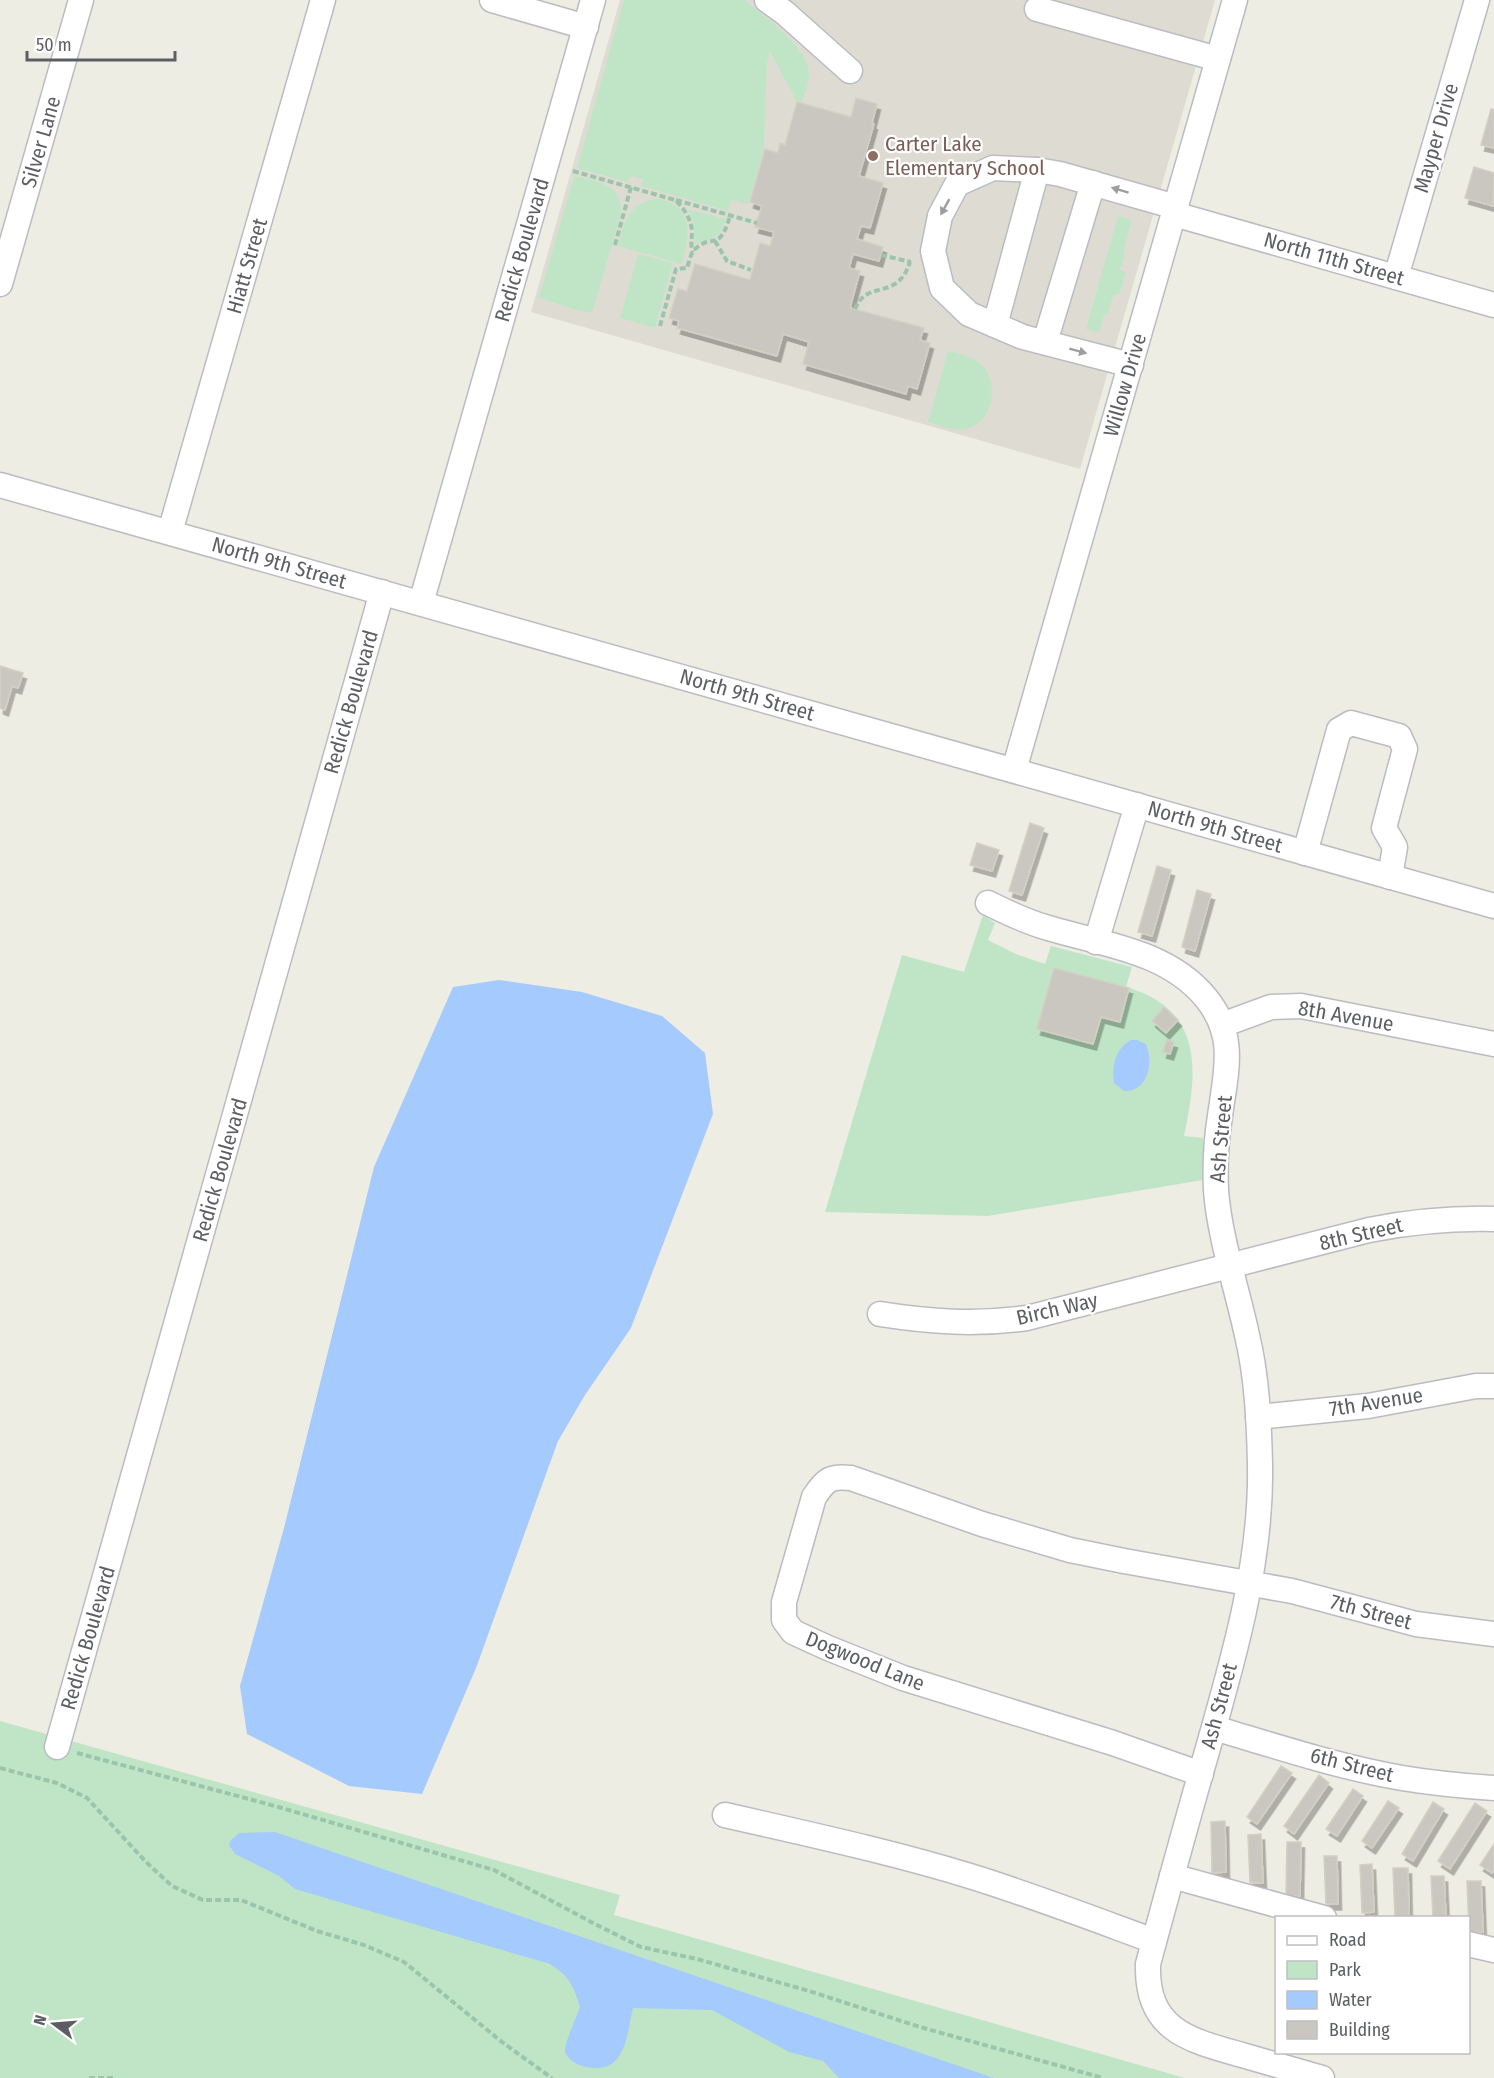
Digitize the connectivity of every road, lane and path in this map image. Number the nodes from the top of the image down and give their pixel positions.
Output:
1 (81, 0) edge
2 (323, 0) edge
3 (492, 0) edge
4 (593, 0) edge
5 (767, 0) edge
6 (1234, 0) edge
7 (1477, 0) edge
8 (1037, 9) dead end
9 (586, 27) junction
10 (1218, 59) junction
11 (850, 71) dead end
12 (1037, 170) junction
13 (573, 171) dead end
14 (1093, 183) junction
15 (631, 188) junction
16 (675, 200) junction
17 (1175, 211) junction
18 (730, 216) junction
19 (757, 223) dead end
20 (716, 241) junction
21 (615, 245) dead end
22 (693, 252) junction
23 (881, 255) dead end
24 (918, 261) dead end
25 (910, 262) junction
26 (751, 270) dead end
27 (1396, 277) junction
28 (0, 284) edge
29 (1494, 305) edge
30 (855, 309) dead end
31 (995, 325) junction
32 (660, 326) dead end
33 (1045, 342) junction
34 (1131, 365) junction
35 (0, 484) edge
36 (170, 532) junction
37 (382, 592) junction
38 (421, 603) junction
39 (1014, 770) junction
40 (1137, 805) junction
41 (1305, 852) junction
42 (1390, 877) junction
43 (988, 903) dead end
44 (1494, 906) edge
45 (1096, 942) junction
46 (1222, 1025) junction
47 (1494, 1044) edge
48 (1494, 1219) edge
49 (1231, 1266) junction
50 (880, 1314) dead end
51 (1494, 1386) edge
52 (1258, 1417) junction
53 (1249, 1582) junction
54 (1494, 1634) edge
55 (1214, 1728) junction
56 (57, 1748) joint
57 (0, 1768) edge
58 (1201, 1774) junction
59 (1494, 1788) edge
60 (725, 1815) dead end
61 (1172, 1876) junction
62 (1320, 1916) edge
63 (1154, 1941) junction
64 (1470, 1944) edge
65 (1494, 1950) edge
66 (88, 2078) edge
67 (114, 2078) edge
68 (552, 2078) edge
69 (1103, 2078) edge
70 (1322, 2078) edge

1 - 28 street, Silver Lane
2 - 36 street, Hiatt Street
3 - 9 street
4 - 9 street, Redick Boulevard
5 - 11 street
6 - 10 street, Willow Drive
7 - 27 street, Mayper Drive
8 - 10 street
9 - 38 street, Redick Boulevard
10 - 17 street, Willow Drive
12 - 14 street, North 11th Street
12 - 31 street
12 -> 31 street, North 11th Street
13 - 15 path
17 -> 14 street, North 11th Street
14 - 33 street
15 - 16 path
15 - 21 path
16 - 18 path
16 - 22 path
17 - 27 street, North 11th Street
17 - 34 street, Willow Drive
18 - 19 path
18 - 20 path
20 - 22 path
20 - 26 path
22 - 32 path
23 - 25 path
24 - 25 path
25 - 30 path
27 - 29 street, North 11th Street
31 - 33 street, North 11th Street
33 -> 34 street, North 11th Street
34 - 39 street, Willow Drive
35 - 36 street, North 9th Street
36 - 37 street, North 9th Street
37 - 38 street, North 9th Street
37 - 56 street, Redick Boulevard
38 - 39 street, North 9th Street
39 - 40 street, North 9th Street
40 - 41 street, North 9th Street
40 - 45 street
41 - 42 street, North 9th Street
41 - 42 street
42 - 44 street, North 9th Street
43 - 45 street
45 - 46 street
46 - 47 street, 8th Avenue
46 - 49 street, Ash Street
48 - 49 street, 8th Street
49 - 50 street, Birch Way
49 - 52 street, Ash Street
51 - 52 street, 7th Avenue
52 - 53 street, Ash Street
53 - 54 street, 7th Street
53 - 55 street, Ash Street
53 - 58 street, Dogwood Lane
55 - 58 street, Ash Street
55 - 59 street, 6th Street
56 - 69 path
57 - 68 path
58 - 61 street, Ash Street
60 - 63 street
61 - 62 street
61 - 63 street, Ash Street
63 - 70 street, Ash Street
64 - 65 street
66 - 67 path

